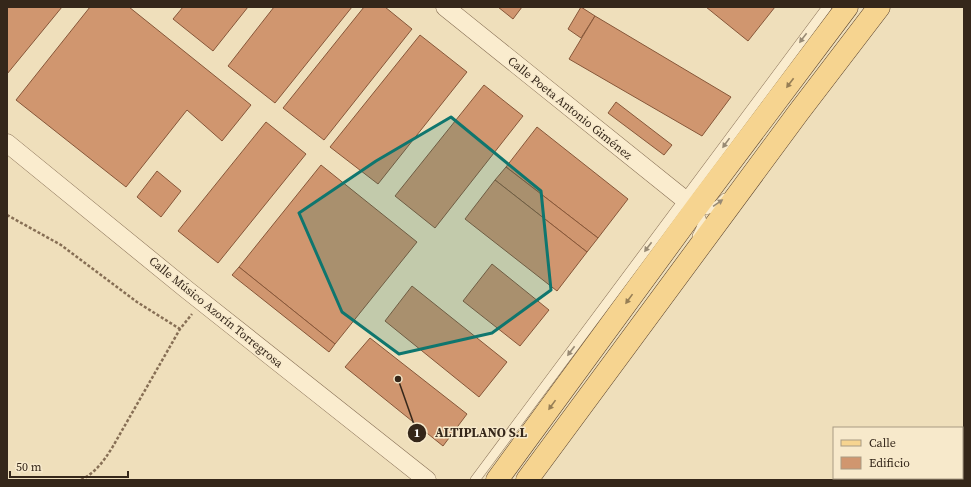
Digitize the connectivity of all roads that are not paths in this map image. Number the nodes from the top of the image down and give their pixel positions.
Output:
1 (445, 7) edge
2 (827, 7) edge
3 (847, 7) edge
4 (869, 7) edge
5 (879, 7) edge
6 (798, 113) junction
7 (7, 143) edge
8 (690, 203) junction
9 (596, 387) junction
10 (526, 479) edge
11 (427, 480) edge
12 (475, 480) edge
13 (497, 480) edge

1 - 8 street, Calle Poeta Antonio Giménez
2 -> 8 lane
3 -> 8 main road
4 - 6 lane
5 - 6 main road
8 -> 6 lane
6 - 9 main road
7 - 11 street, Calle Músico Azorín Torregrosa
8 - 9 lane
8 -> 12 lane
8 -> 13 main road
9 - 10 main road

